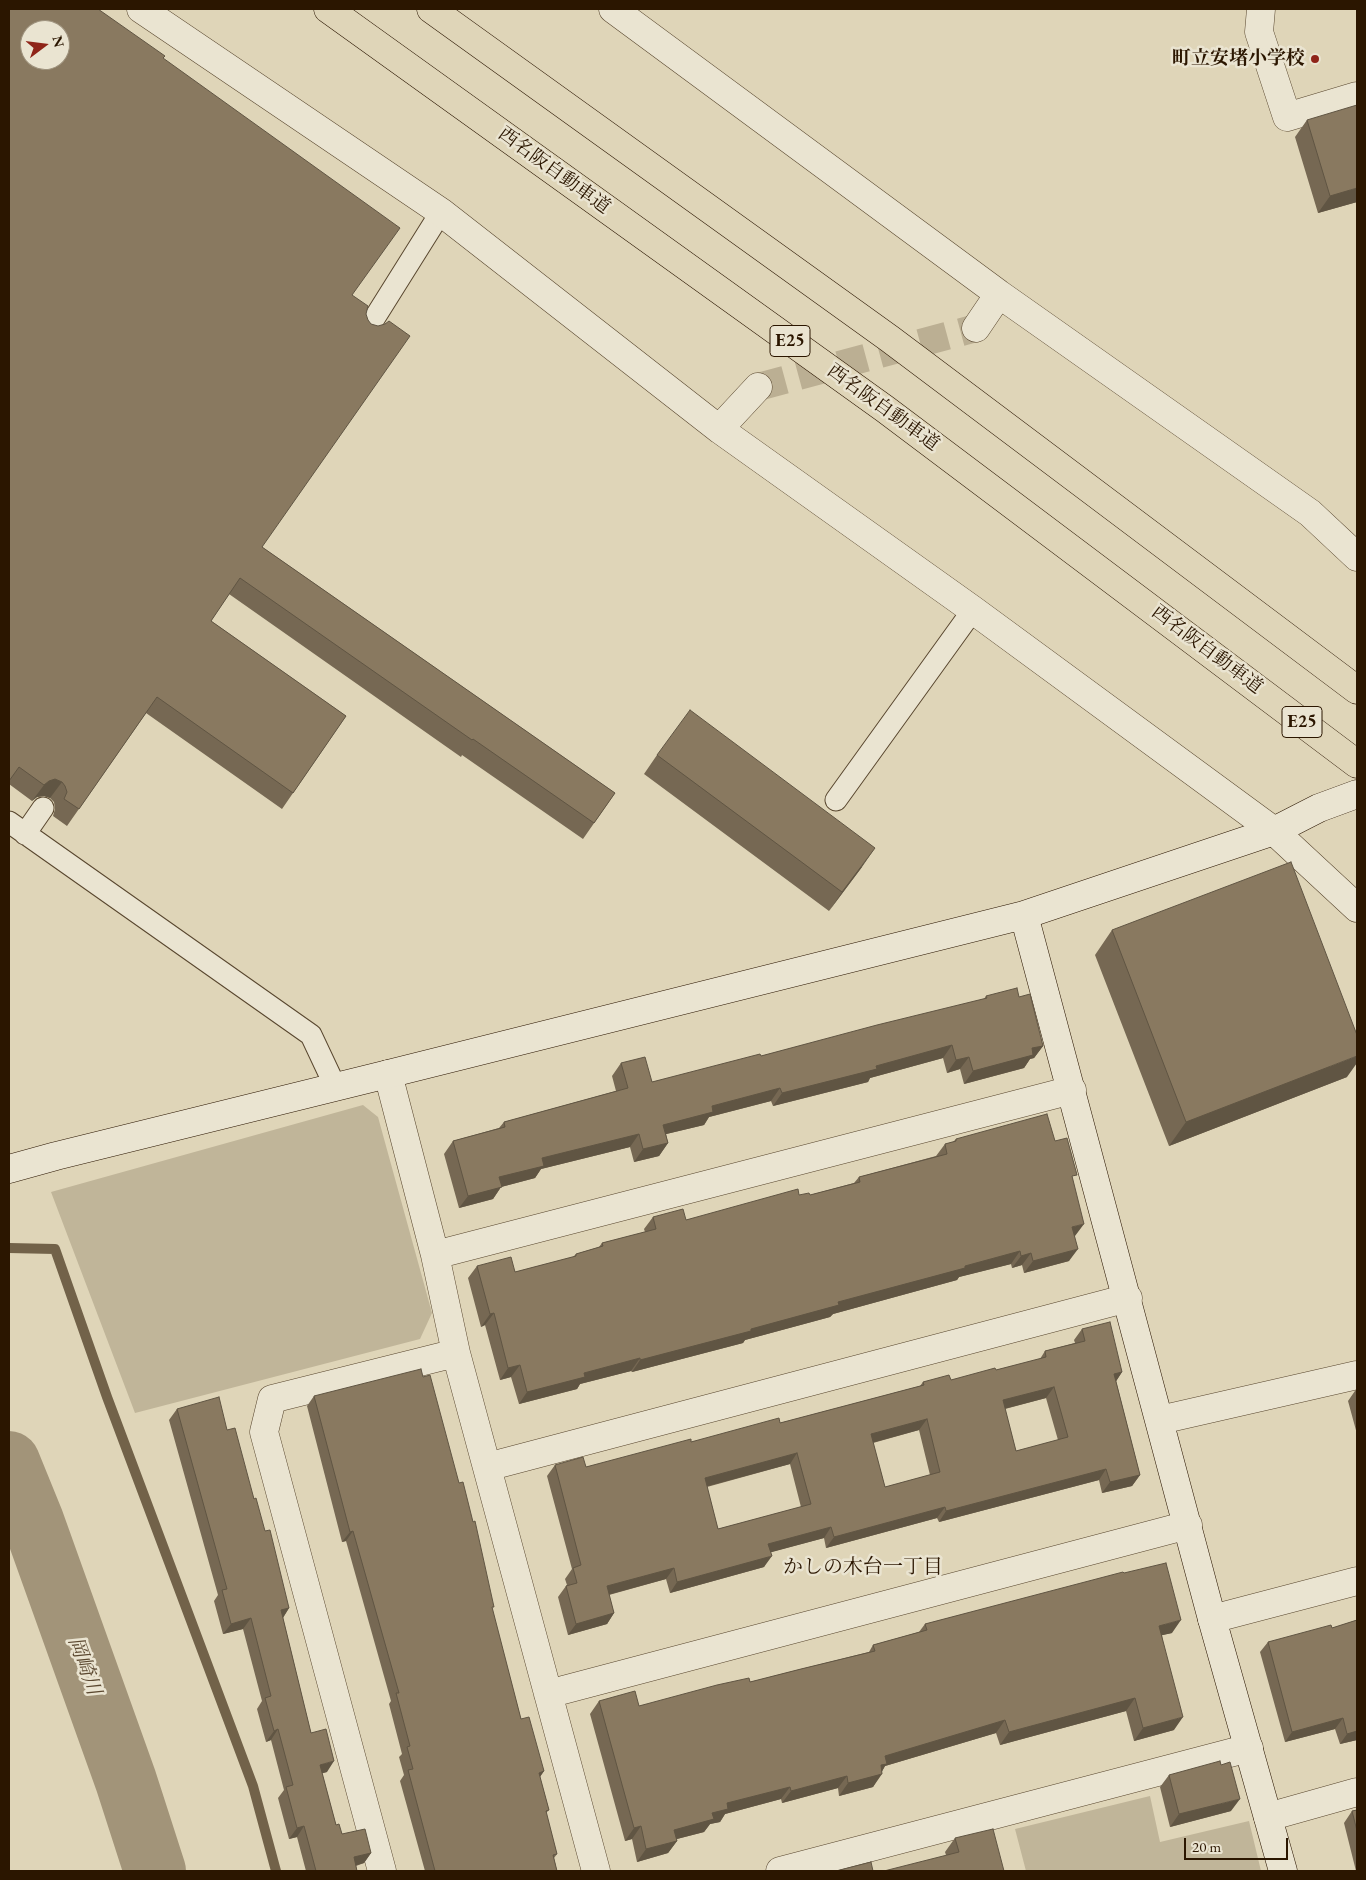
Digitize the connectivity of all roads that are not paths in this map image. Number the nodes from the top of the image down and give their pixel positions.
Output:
1 (143, 9) edge
2 (328, 9) edge
3 (431, 9) edge
4 (613, 9) edge
5 (1261, 9) edge
6 (1357, 96) edge
7 (441, 212) junction
8 (998, 294) junction
9 (976, 328) tunnel mouth
10 (367, 330) edge
11 (758, 387) tunnel mouth
12 (719, 429) junction
13 (1357, 558) edge
14 (973, 610) junction
15 (1357, 690) edge
16 (1357, 765) edge
17 (1357, 794) edge
18 (836, 800) dead end
19 (42, 808) dead end
20 (1319, 808) junction
21 (17, 828) edge
22 (1274, 831) junction
23 (1357, 908) edge
24 (1024, 915) junction
25 (388, 1074) junction
26 (335, 1086) junction
27 (1072, 1090) junction
28 (9, 1169) edge
29 (435, 1255) junction
30 (1128, 1298) junction
31 (456, 1353) junction
32 (1357, 1375) edge
33 (1160, 1420) junction
34 (487, 1466) junction
35 (1188, 1525) junction
36 (1357, 1581) edge
37 (1212, 1619) junction
38 (548, 1694) junction
39 (1249, 1748) junction
40 (1357, 1792) edge
41 (1268, 1817) junction
42 (382, 1871) edge
43 (596, 1871) edge
44 (780, 1871) edge
45 (1283, 1871) edge

1 - 7 street
2 - 16 highway, 西名阪自動車道 / E25
3 - 15 highway
4 - 8 street
5 - 6 street
7 - 10 lane
7 - 12 street
8 - 9 street
8 - 13 street
11 - 12 street
12 - 14 street
14 - 18 lane
14 - 22 street
16 - 20 street
17 - 20 street
19 - 21 lane
20 - 22 street
21 - 26 lane
22 - 23 street
22 - 24 street
24 - 25 street
24 - 27 street
25 - 26 street
25 - 29 street
26 - 28 street
27 - 29 street
27 - 30 street
29 - 31 street
30 - 33 street
30 - 34 street
31 - 34 street
31 - 42 street
32 - 33 street
33 - 35 street
34 - 38 street
35 - 37 street
35 - 38 street
36 - 37 street
37 - 39 street
38 - 43 street
39 - 41 street
39 - 44 street
40 - 41 street
41 - 45 street

